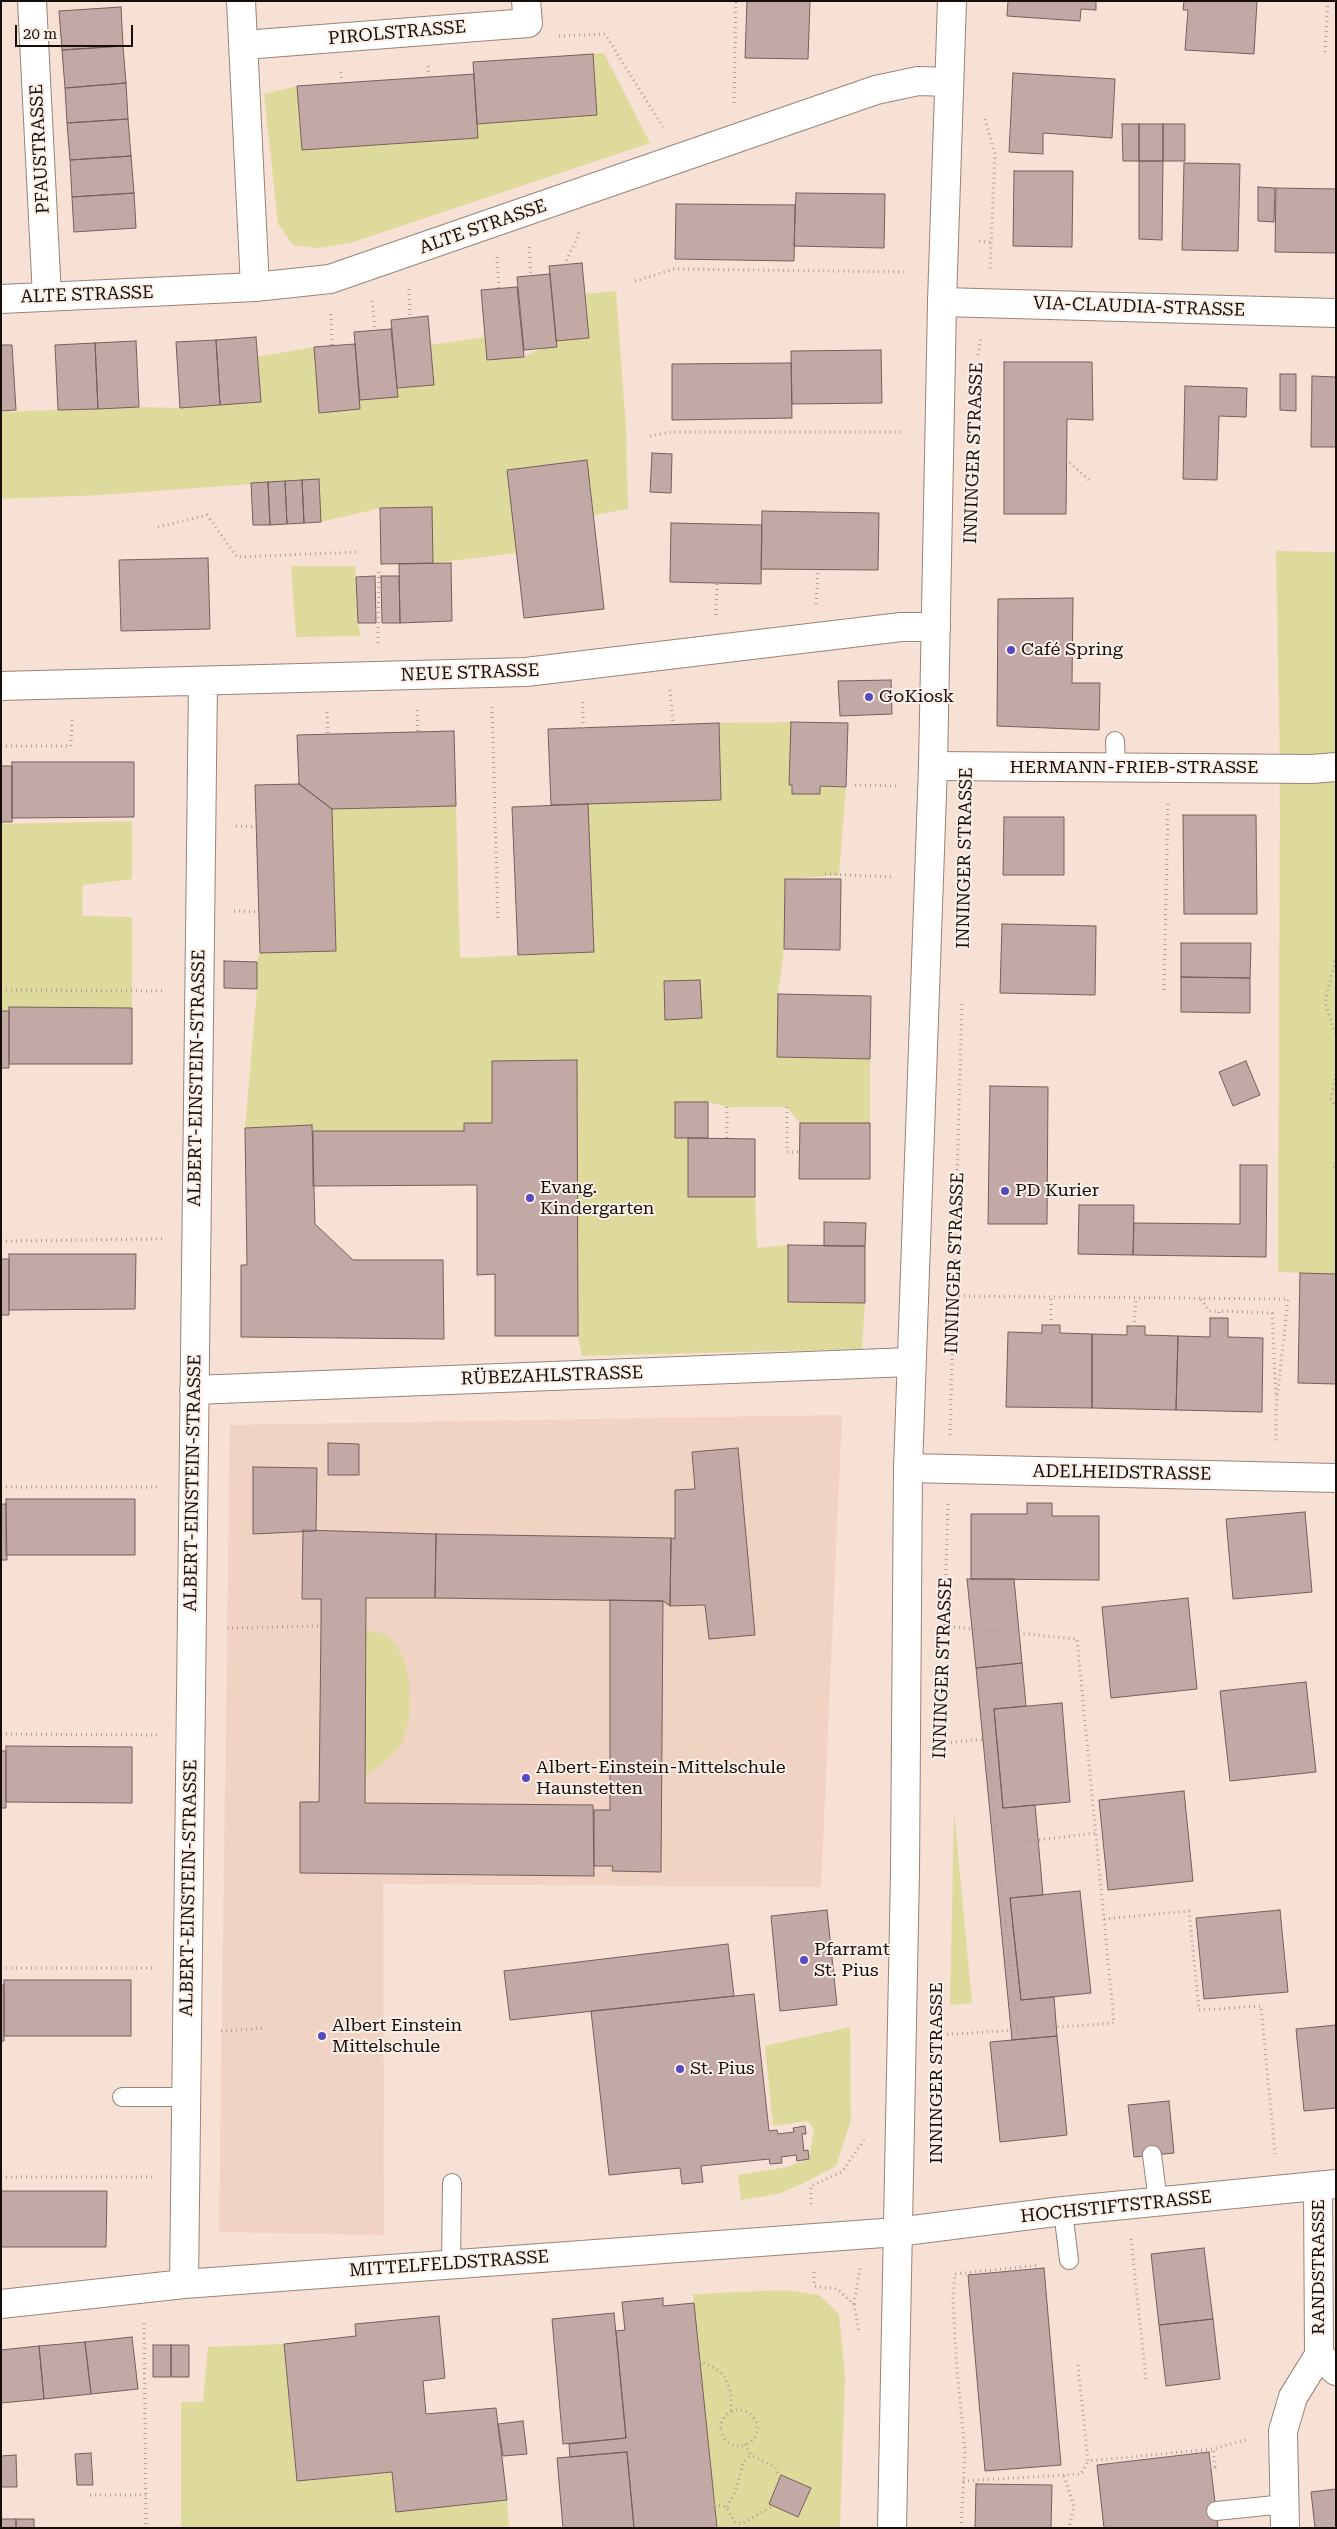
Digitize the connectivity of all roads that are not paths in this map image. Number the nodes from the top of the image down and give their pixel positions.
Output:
1 (32, 1) edge
2 (241, 1) edge
3 (952, 1) edge
4 (527, 12) edge
5 (244, 45) junction
6 (950, 82) junction
7 (255, 288) junction
8 (47, 297) junction
9 (1, 299) edge
10 (942, 302) junction
11 (1336, 313) edge
12 (936, 627) junction
13 (203, 682) junction
14 (1, 686) edge
15 (1115, 741) dead end
16 (933, 766) junction
17 (1336, 767) edge
18 (1116, 768) junction
19 (910, 1362) junction
20 (194, 1390) junction
21 (908, 1468) junction
22 (1336, 1478) edge
23 (122, 2097) dead end
24 (186, 2097) junction
25 (1152, 2155) dead end
26 (452, 2184) dead end
27 (1327, 2185) edge
28 (1158, 2201) junction
29 (1063, 2211) junction
30 (897, 2232) junction
31 (1069, 2260) dead end
32 (451, 2264) junction
33 (184, 2284) junction
34 (1, 2304) edge
35 (1327, 2363) edge
36 (1216, 2511) dead end
37 (1285, 2516) edge
38 (892, 2528) edge

1 - 8 street, PFAUSTRASSE
2 - 5 street
3 - 6 street, INNINGER STRASSE
4 - 5 street, PIROLSTRASSE
5 - 7 street
6 - 7 street, ALTE STRASSE
6 - 10 street, INNINGER STRASSE
7 - 8 street, ALTE STRASSE
8 - 9 street, ALTE STRASSE
10 - 11 street, VIA-CLAUDIA-STRASSE
10 - 12 street, INNINGER STRASSE
12 - 13 street, NEUE STRASSE
12 - 16 street, INNINGER STRASSE
13 - 14 street, NEUE STRASSE
13 - 20 street, ALBERT-EINSTEIN-STRASSE
15 - 18 lane
16 - 18 street, HERMANN-FRIEB-STRASSE
16 - 19 street, INNINGER STRASSE
17 - 18 street, HERMANN-FRIEB-STRASSE
19 - 20 street, RÜBEZAHLSTRASSE
19 - 21 street, INNINGER STRASSE
20 - 24 street, ALBERT-EINSTEIN-STRASSE
21 - 22 street, ADELHEIDSTRASSE
21 - 30 street, INNINGER STRASSE
23 - 24 lane
24 - 33 street, ALBERT-EINSTEIN-STRASSE
25 - 28 lane
26 - 32 lane
27 - 28 street, HOCHSTIFTSTRASSE
27 - 35 street, RANDSTRASSE
28 - 29 street, HOCHSTIFTSTRASSE
29 - 30 street, HOCHSTIFTSTRASSE
29 - 31 lane
30 - 32 street, MITTELFELDSTRASSE
30 - 38 street, INNINGER STRASSE
32 - 33 street, MITTELFELDSTRASSE
33 - 34 street, MITTELFELDSTRASSE
35 - 37 street
36 - 37 lane

